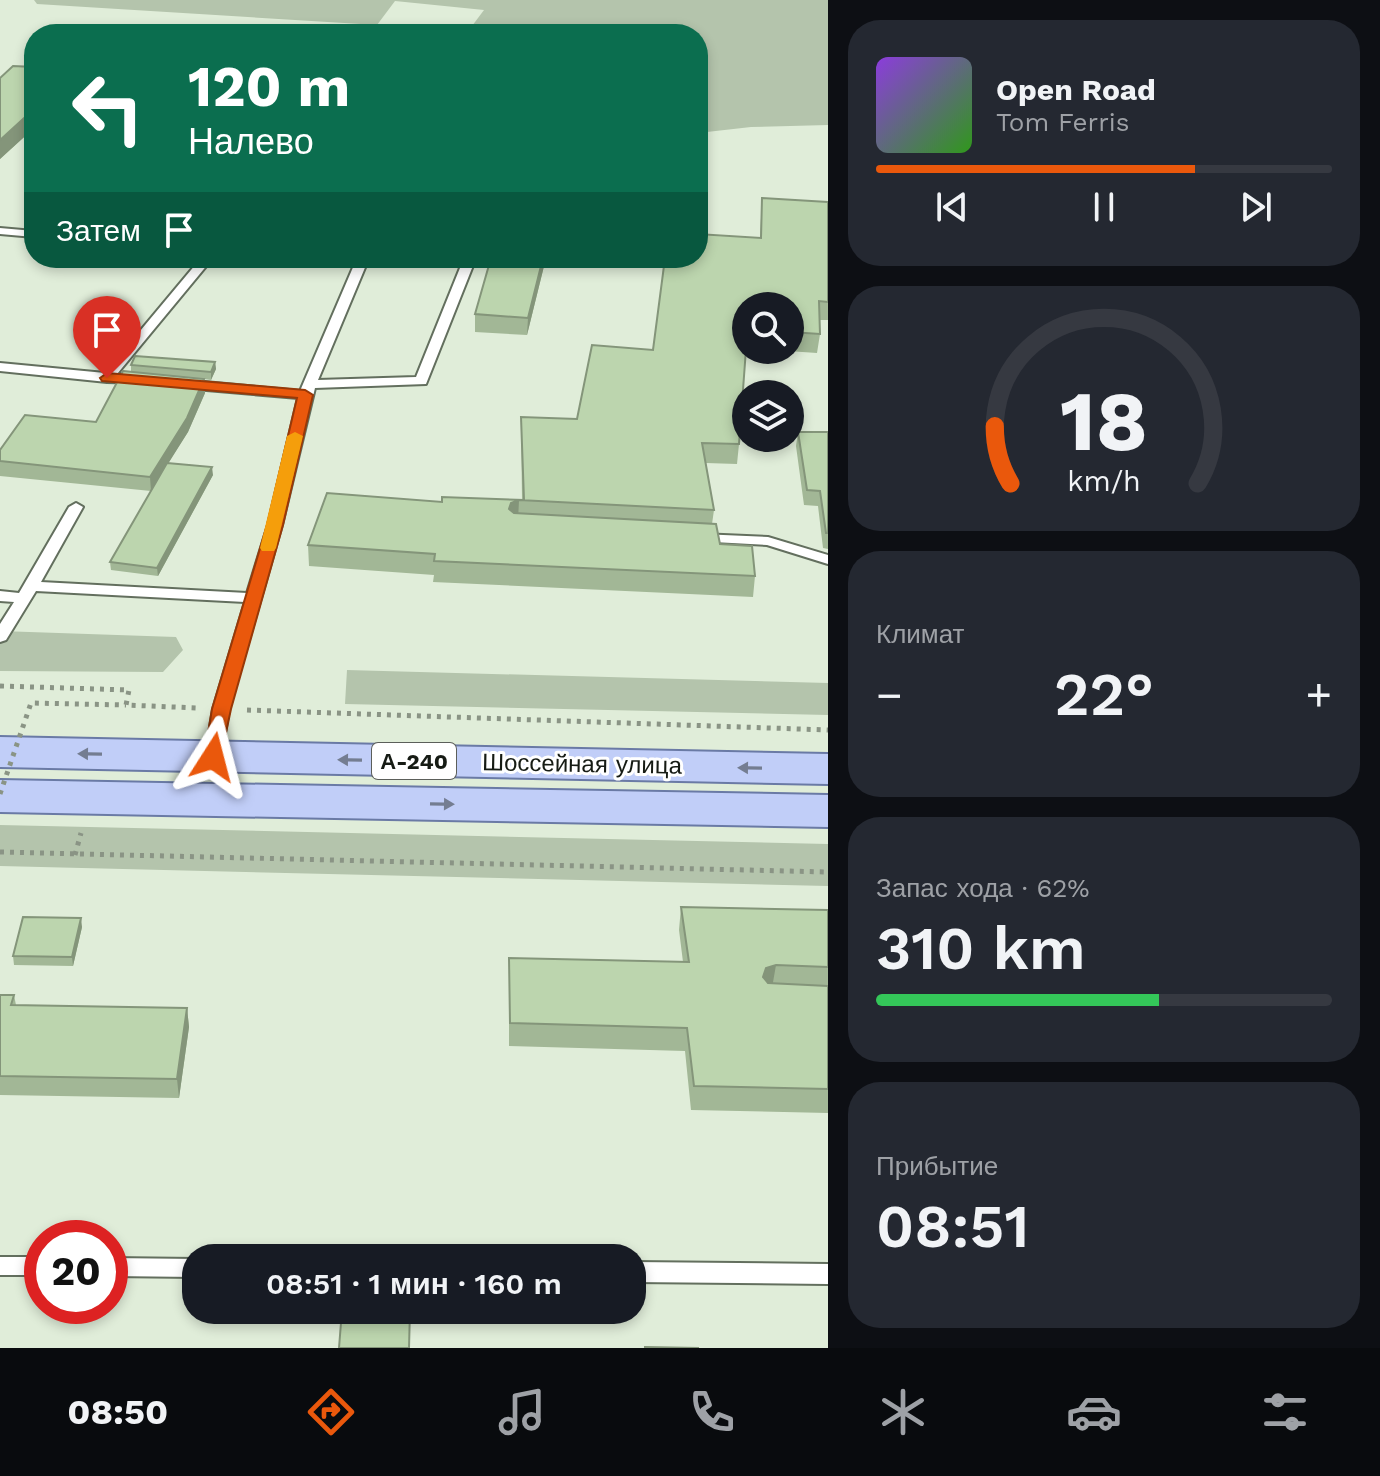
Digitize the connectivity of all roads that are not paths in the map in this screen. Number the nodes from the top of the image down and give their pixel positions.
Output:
1 (0, 231) edge
2 (24, 233) edge
3 (199, 268) edge
4 (359, 268) edge
5 (466, 268) edge
6 (0, 367) edge
7 (107, 378) junction
8 (153, 381) edge
9 (168, 383) edge
10 (308, 389) junction
11 (76, 507) dead end
12 (690, 537) edge
13 (828, 560) edge
14 (28, 592) junction
15 (0, 596) edge
16 (252, 598) junction
17 (0, 637) edge
18 (0, 752) edge
19 (213, 757) junction
20 (828, 769) edge
21 (0, 795) edge
22 (828, 811) edge
23 (0, 1266) edge
24 (24, 1266) edge
25 (128, 1267) edge
26 (182, 1268) edge
27 (646, 1272) edge
28 (828, 1274) edge

1 - 2 lane
3 - 7 lane
4 - 10 lane
5 - 10 lane
6 - 7 lane
7 - 8 lane
9 - 10 lane
10 - 16 lane
11 - 14 lane
12 - 13 lane
14 - 15 lane
14 - 16 lane
14 - 17 lane
16 - 19 lane
19 -> 18 main road, Шоссейная улица / А-240
20 -> 19 main road, Шоссейная улица / А-240
21 -> 22 main road, Шоссейная улица / А-240
23 - 24 lane
25 - 26 lane
27 - 28 lane

